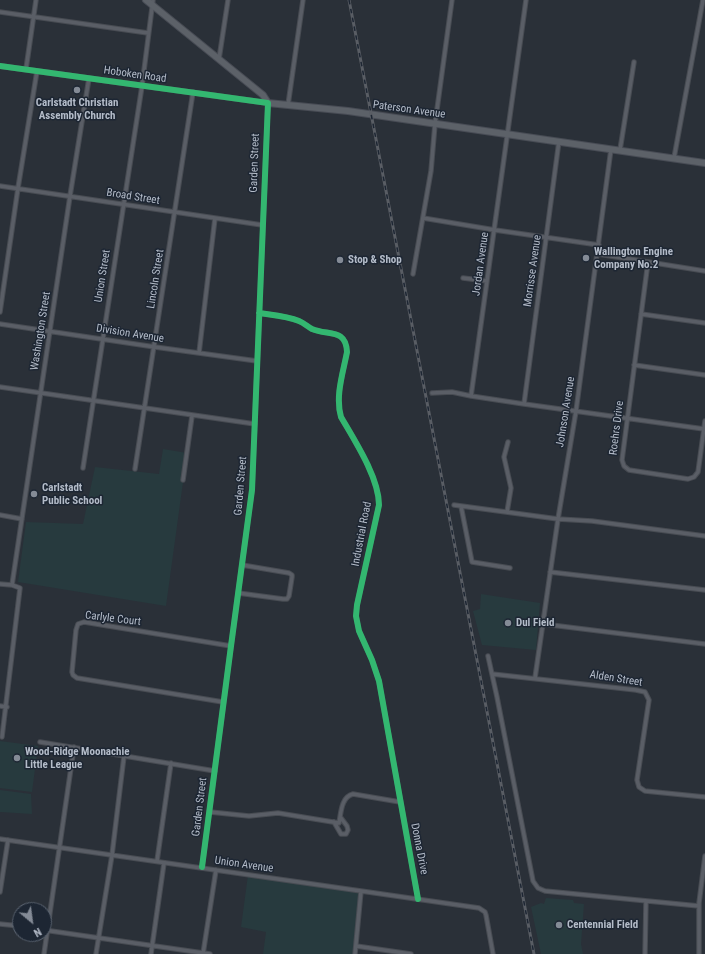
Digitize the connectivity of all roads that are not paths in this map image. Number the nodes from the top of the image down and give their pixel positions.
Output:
1 (36, 0) edge
2 (146, 0) edge
3 (228, 0) edge
4 (303, 0) edge
5 (452, 0) edge
6 (526, 0) edge
7 (703, 0) edge
8 (153, 3) edge
9 (0, 12) edge
10 (34, 16) junction
11 (148, 33) junction
12 (220, 59) junction
13 (634, 62) dead end
14 (0, 66) edge
15 (26, 69) junction
16 (37, 71) junction
17 (89, 78) junction
18 (142, 86) junction
19 (193, 92) junction
20 (268, 103) junction
21 (288, 105) junction
22 (435, 124) junction
23 (508, 134) junction
24 (559, 141) junction
25 (612, 149) junction
26 (620, 150) junction
27 (674, 158) junction
28 (705, 163) edge
29 (0, 186) edge
30 (18, 188) junction
31 (70, 196) junction
32 (123, 205) junction
33 (175, 213) junction
34 (215, 218) junction
35 (423, 218) junction
36 (262, 225) junction
37 (495, 230) junction
38 (547, 238) junction
39 (598, 245) junction
40 (598, 254) junction
41 (648, 262) junction
42 (705, 271) edge
43 (414, 274) dead end
44 (463, 278) dead end
45 (488, 281) junction
46 (0, 312) edge
47 (259, 313) junction
48 (641, 314) junction
49 (705, 323) edge
50 (0, 324) edge
51 (50, 332) junction
52 (103, 339) junction
53 (154, 347) junction
54 (199, 353) junction
55 (257, 361) junction
56 (634, 365) junction
57 (705, 375) edge
58 (0, 388) edge
59 (41, 393) junction
60 (432, 393) dead end
61 (471, 396) junction
62 (93, 401) junction
63 (524, 404) junction
64 (145, 408) junction
65 (576, 411) junction
66 (192, 416) junction
67 (627, 417) junction
68 (705, 421) edge
69 (255, 424) junction
70 (704, 429) edge
71 (508, 442) dead end
72 (83, 468) dead end
73 (135, 470) dead end
74 (183, 480) dead end
75 (454, 506) dead end
76 (460, 506) junction
77 (507, 512) junction
78 (0, 515) edge
79 (22, 519) junction
80 (558, 519) junction
81 (705, 536) edge
82 (242, 565) junction
83 (510, 568) dead end
84 (550, 572) junction
85 (0, 584) edge
86 (12, 585) junction
87 (705, 590) edge
88 (238, 593) junction
89 (542, 624) junction
90 (705, 644) edge
91 (230, 646) junction
92 (488, 656) dead end
93 (492, 674) junction
94 (535, 678) junction
95 (223, 702) junction
96 (0, 706) edge
97 (7, 707) junction
98 (2, 737) dead end
99 (40, 742) dead end
100 (74, 747) junction
101 (124, 756) junction
102 (171, 763) junction
103 (215, 771) junction
104 (705, 797) edge
105 (400, 802) junction
106 (210, 812) junction
107 (340, 818) junction
108 (334, 822) junction
109 (0, 839) edge
110 (8, 840) junction
111 (60, 847) junction
112 (112, 855) junction
113 (705, 856) edge
114 (157, 861) junction
115 (164, 863) junction
116 (202, 868) junction
117 (216, 870) junction
118 (361, 891) junction
119 (0, 892) edge
120 (418, 899) junction
121 (646, 901) junction
122 (51, 902) edge
123 (699, 906) junction
124 (0, 924) edge
125 (12, 925) edge
126 (699, 928) junction
127 (705, 929) edge
128 (52, 931) edge
129 (98, 938) junction
130 (45, 942) edge
131 (152, 945) junction
132 (356, 946) junction
133 (44, 954) edge
134 (96, 954) edge
135 (150, 954) edge
136 (203, 954) edge
137 (210, 954) edge
138 (355, 954) edge
139 (411, 954) edge
140 (494, 954) edge
141 (645, 954) edge
142 (699, 954) edge

1 - 10 street
2 - 8 main road
3 - 12 street
4 - 21 street
5 - 22 street
6 - 23 street, Jordan Avenue
7 - 27 street
8 - 11 street, Union Street
8 - 12 main road
9 - 10 street
10 - 11 street
10 - 15 street
11 - 18 street, Union Street
12 - 20 main road
13 - 26 street
14 - 15 street, Hoboken Road
15 - 16 street, Hoboken Road
16 - 17 street, Hoboken Road
16 - 30 street
17 - 18 street, Hoboken Road
17 - 31 street, Washington Street
18 - 19 street, Hoboken Road
18 - 32 street, Union Street
19 - 20 street, Hoboken Road
19 - 33 street, Lincoln Street
20 - 21 main road, Paterson Avenue
20 - 36 street, Garden Street
21 - 22 main road, Paterson Avenue
22 - 23 main road, Paterson Avenue
22 - 35 street
23 - 24 main road, Paterson Avenue
23 - 37 street, Jordan Avenue
24 - 25 main road, Paterson Avenue
24 - 38 street, Morrisse Avenue
25 - 26 main road, Paterson Avenue
25 - 39 street, Johnson Avenue
26 - 27 main road, Paterson Avenue
27 - 28 main road, Paterson Avenue
29 - 30 street, Broad Street
30 - 31 street, Broad Street
30 - 46 street
31 - 32 street, Broad Street
31 - 51 street, Washington Street
32 - 33 street, Broad Street
32 - 52 street, Union Street
33 - 34 street, Broad Street
33 - 53 street, Lincoln Street
34 - 36 street, Broad Street
34 - 54 street
35 - 37 street
35 - 43 street
36 - 47 street, Garden Street
37 - 38 street
37 - 45 street, Jordan Avenue
38 - 39 street
38 - 63 street, Morrisse Avenue
39 - 40 street, Johnson Avenue
40 - 41 street
40 - 65 street, Johnson Avenue
41 - 42 street
41 - 48 street, Roehrs Drive
44 - 45 street
45 - 61 street, Jordan Avenue
47 - 55 street, Garden Street
47 - 105 street, Industrial Road
48 - 49 street
48 - 56 street, Roehrs Drive
50 - 51 street, Division Avenue
51 - 52 street, Division Avenue
51 - 59 street, Washington Street
52 - 53 street, Division Avenue
52 - 62 street, Union Street
53 - 54 street, Division Avenue
53 - 64 street, Lincoln Street
54 - 55 street, Division Avenue
55 - 69 street, Garden Street
56 - 57 street
56 - 67 street, Roehrs Drive
58 - 59 street
59 - 62 street
59 - 79 street, Washington Street
60 - 61 street
61 - 63 street
62 - 64 street
62 - 72 street, Union Street
63 - 65 street
64 - 66 street
64 - 73 street, Lincoln Street
65 - 67 street
65 - 80 street, Johnson Avenue
66 - 69 street
66 - 74 street
67 - 70 street
67 - 70 street, Roehrs Drive
68 - 70 street, Roehrs Drive
69 - 82 street, Garden Street
71 - 77 street
75 - 76 street
76 - 77 street
76 - 83 street
77 - 80 street
78 - 79 street
79 - 86 street, Washington Street
80 - 81 street
80 - 84 street, Johnson Avenue
82 - 88 street, Garden Street
82 - 88 street
84 - 87 street
84 - 89 street, Johnson Avenue
85 - 86 street
86 - 97 street
88 - 91 street, Garden Street
89 - 90 street
89 - 94 street, Johnson Avenue
91 - 95 street, Garden Street
91 - 95 street, Carlyle Court
92 - 93 street
93 - 94 street, Alden Street
93 - 121 street
94 - 104 street, Alden Street
95 - 103 street, Garden Street
96 - 97 street
97 - 98 street
99 - 100 street
100 - 101 street
100 - 111 street
101 - 102 street
101 - 112 street
102 - 103 street
102 - 114 street
103 - 106 street, Garden Street
105 - 107 street
105 - 120 street, Donna Drive
106 - 108 street
106 - 116 street, Garden Street
107 - 108 street
107 - 108 street
109 - 110 street, Union Avenue
110 - 111 street, Union Avenue
110 - 119 street
111 - 112 street, Union Avenue
111 - 122 street
112 - 114 street, Union Avenue
112 - 129 street
113 - 123 street
114 - 115 street, Union Avenue
115 - 116 street, Union Avenue
115 - 131 street
116 - 117 street, Union Avenue
117 - 118 street, Union Avenue
117 - 136 street
118 - 120 street, Union Avenue
118 - 132 street
120 - 140 street, Union Avenue
121 - 123 street
121 - 141 street
123 - 126 street
124 - 125 street
126 - 127 street
126 - 142 street
128 - 129 street
129 - 131 street
129 - 134 street
130 - 133 street
131 - 135 street
131 - 136 street
132 - 138 street
132 - 139 street
136 - 137 street

